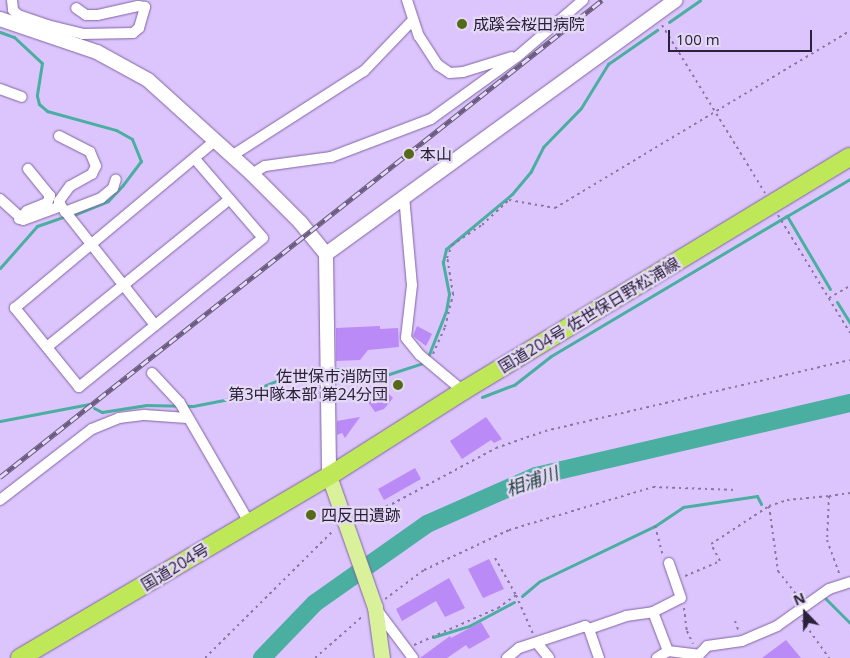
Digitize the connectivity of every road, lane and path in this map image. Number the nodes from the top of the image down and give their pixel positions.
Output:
1 (12, 0) edge
2 (407, 0) edge
3 (583, 0) edge
4 (676, 0) edge
5 (76, 8) dead end
6 (656, 14) junction
7 (0, 19) edge
8 (412, 21) junction
9 (45, 30) junction
10 (850, 31) edge
11 (518, 56) junction
12 (0, 89) edge
13 (22, 97) dead end
14 (715, 112) junction
15 (59, 136) dead end
16 (216, 140) junction
17 (233, 156) junction
18 (850, 157) edge
19 (195, 159) junction
20 (28, 169) dead end
21 (252, 174) junction
22 (116, 179) dead end
23 (404, 196) junction
24 (0, 199) edge
25 (230, 199) junction
26 (775, 209) junction
27 (65, 213) junction
28 (19, 219) junction
29 (91, 246) junction
30 (326, 254) junction
31 (122, 285) junction
32 (850, 286) edge
33 (829, 298) junction
34 (155, 325) junction
35 (850, 333) edge
36 (47, 347) junction
37 (850, 360) edge
38 (430, 361) junction
39 (152, 373) dead end
40 (463, 391) junction
41 (187, 418) junction
42 (329, 476) junction
43 (737, 490) dead end
44 (850, 493) edge
45 (829, 496) junction
46 (0, 500) edge
47 (770, 506) junction
48 (249, 522) junction
49 (344, 522) junction
50 (655, 526) dead end
51 (495, 558) dead end
52 (668, 563) joint
53 (675, 580) junction
54 (847, 583) edge
55 (516, 595) junction
56 (682, 598) junction
57 (806, 605) junction
58 (375, 607) junction
59 (654, 612) junction
60 (796, 612) junction
61 (589, 629) junction
62 (537, 643) junction
63 (407, 648) junction
64 (668, 651) junction
65 (697, 656) edge
66 (20, 658) edge
67 (205, 658) edge
68 (315, 658) edge
69 (382, 658) edge
70 (413, 658) edge
71 (507, 658) edge
72 (549, 658) edge
73 (598, 658) edge
74 (657, 658) edge
75 (829, 658) edge

1 - 9 street
2 - 8 street
3 - 11 street
4 - 6 street
5 - 9 street
6 - 14 path
6 - 23 street
7 - 9 street
8 - 11 street
8 - 17 street
9 - 16 street
10 - 14 path
11 - 21 street
12 - 13 street
14 - 26 path
14 - 38 path
15 - 27 street
16 - 17 street
16 - 19 street
17 - 21 street
18 - 26 highway, 国道204号 佐世保日野松浦線
19 - 25 street
19 - 29 street
20 - 28 street
21 - 30 street
22 - 27 street
23 - 30 street
23 - 38 street
24 - 28 street
25 - 31 street
25 - 34 street
26 - 33 path
26 - 40 highway, 国道204号 佐世保日野松浦線
27 - 28 street
27 - 29 street
29 - 31 street
29 - 36 street
30 - 42 street
31 - 34 street
31 - 36 street
32 - 33 path
33 - 35 path
34 - 36 street
37 - 49 path
38 - 40 street
39 - 41 street
40 - 42 highway, 国道204号 佐世保日野松浦線
41 - 46 street
41 - 48 street
42 - 48 highway, 国道204号
42 - 49 main road
43 - 58 path
44 - 45 path
45 - 47 path
45 - 54 path
47 - 53 path
47 - 57 path
48 - 66 highway, 国道204号
49 - 58 main road
49 - 67 path
50 - 52 path
51 - 55 path
52 - 53 street
53 - 56 street
54 - 57 street
55 - 62 path
55 - 63 path
56 - 59 street
56 - 65 path
57 - 60 street
58 - 63 street
58 - 68 path
58 - 69 main road
59 - 61 street
59 - 64 street
60 - 65 street
60 - 75 path
61 - 62 street
61 - 73 street
62 - 71 street
62 - 72 street
63 - 70 street
64 - 65 street
64 - 74 street

